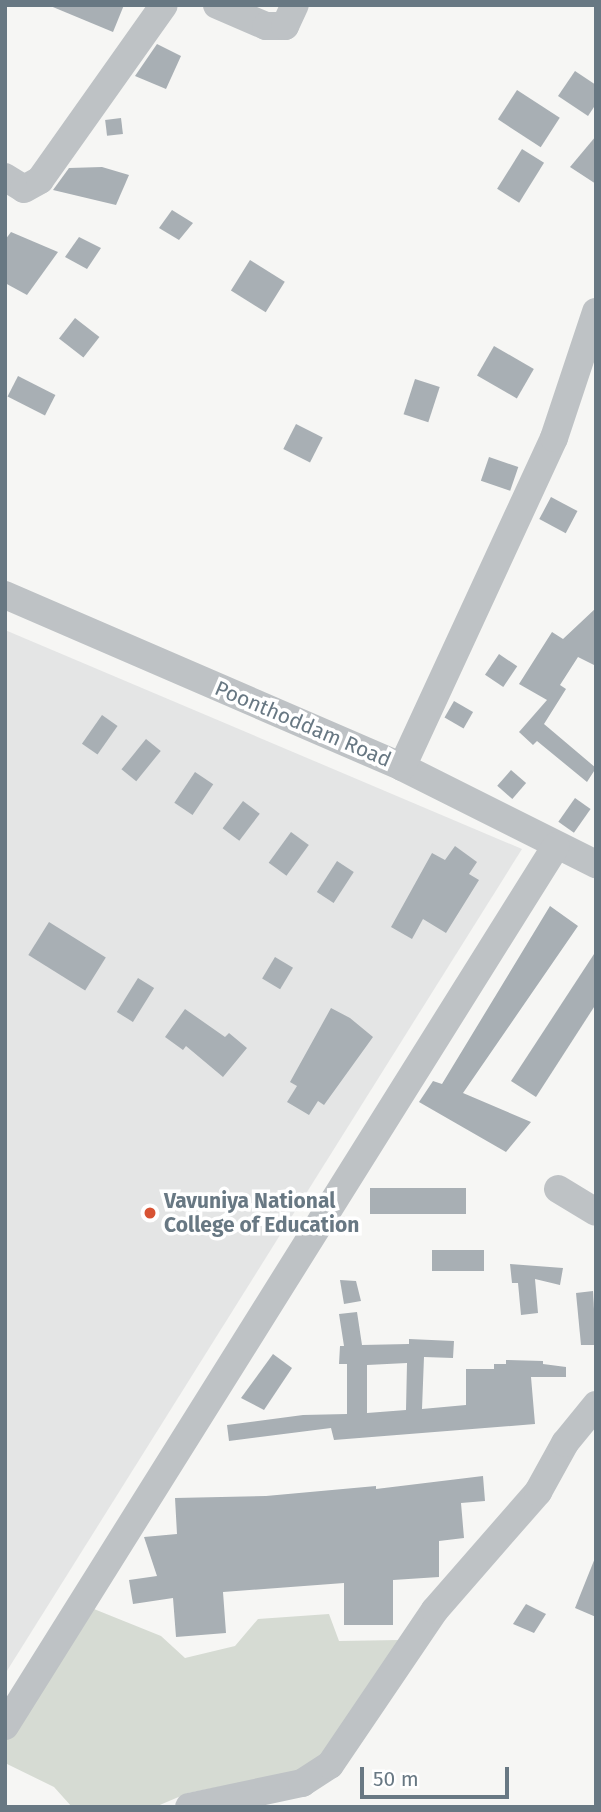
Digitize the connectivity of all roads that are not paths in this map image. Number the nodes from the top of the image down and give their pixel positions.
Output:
1 (164, 5) edge
2 (217, 5) edge
3 (295, 5) edge
4 (5, 177) edge
5 (596, 312) edge
6 (5, 595) edge
7 (401, 767) junction
8 (556, 846) junction
9 (596, 864) edge
10 (558, 1189) dead end
11 (596, 1212) edge
12 (596, 1405) edge
13 (5, 1726) edge
14 (189, 1807) edge

1 - 4 street
2 - 3 street
5 - 7 street
6 - 7 street, Poonthoddam Road
7 - 8 street, Poonthoddam Road
8 - 9 street, Poonthoddam Road
8 - 13 street
10 - 11 street
12 - 14 street

